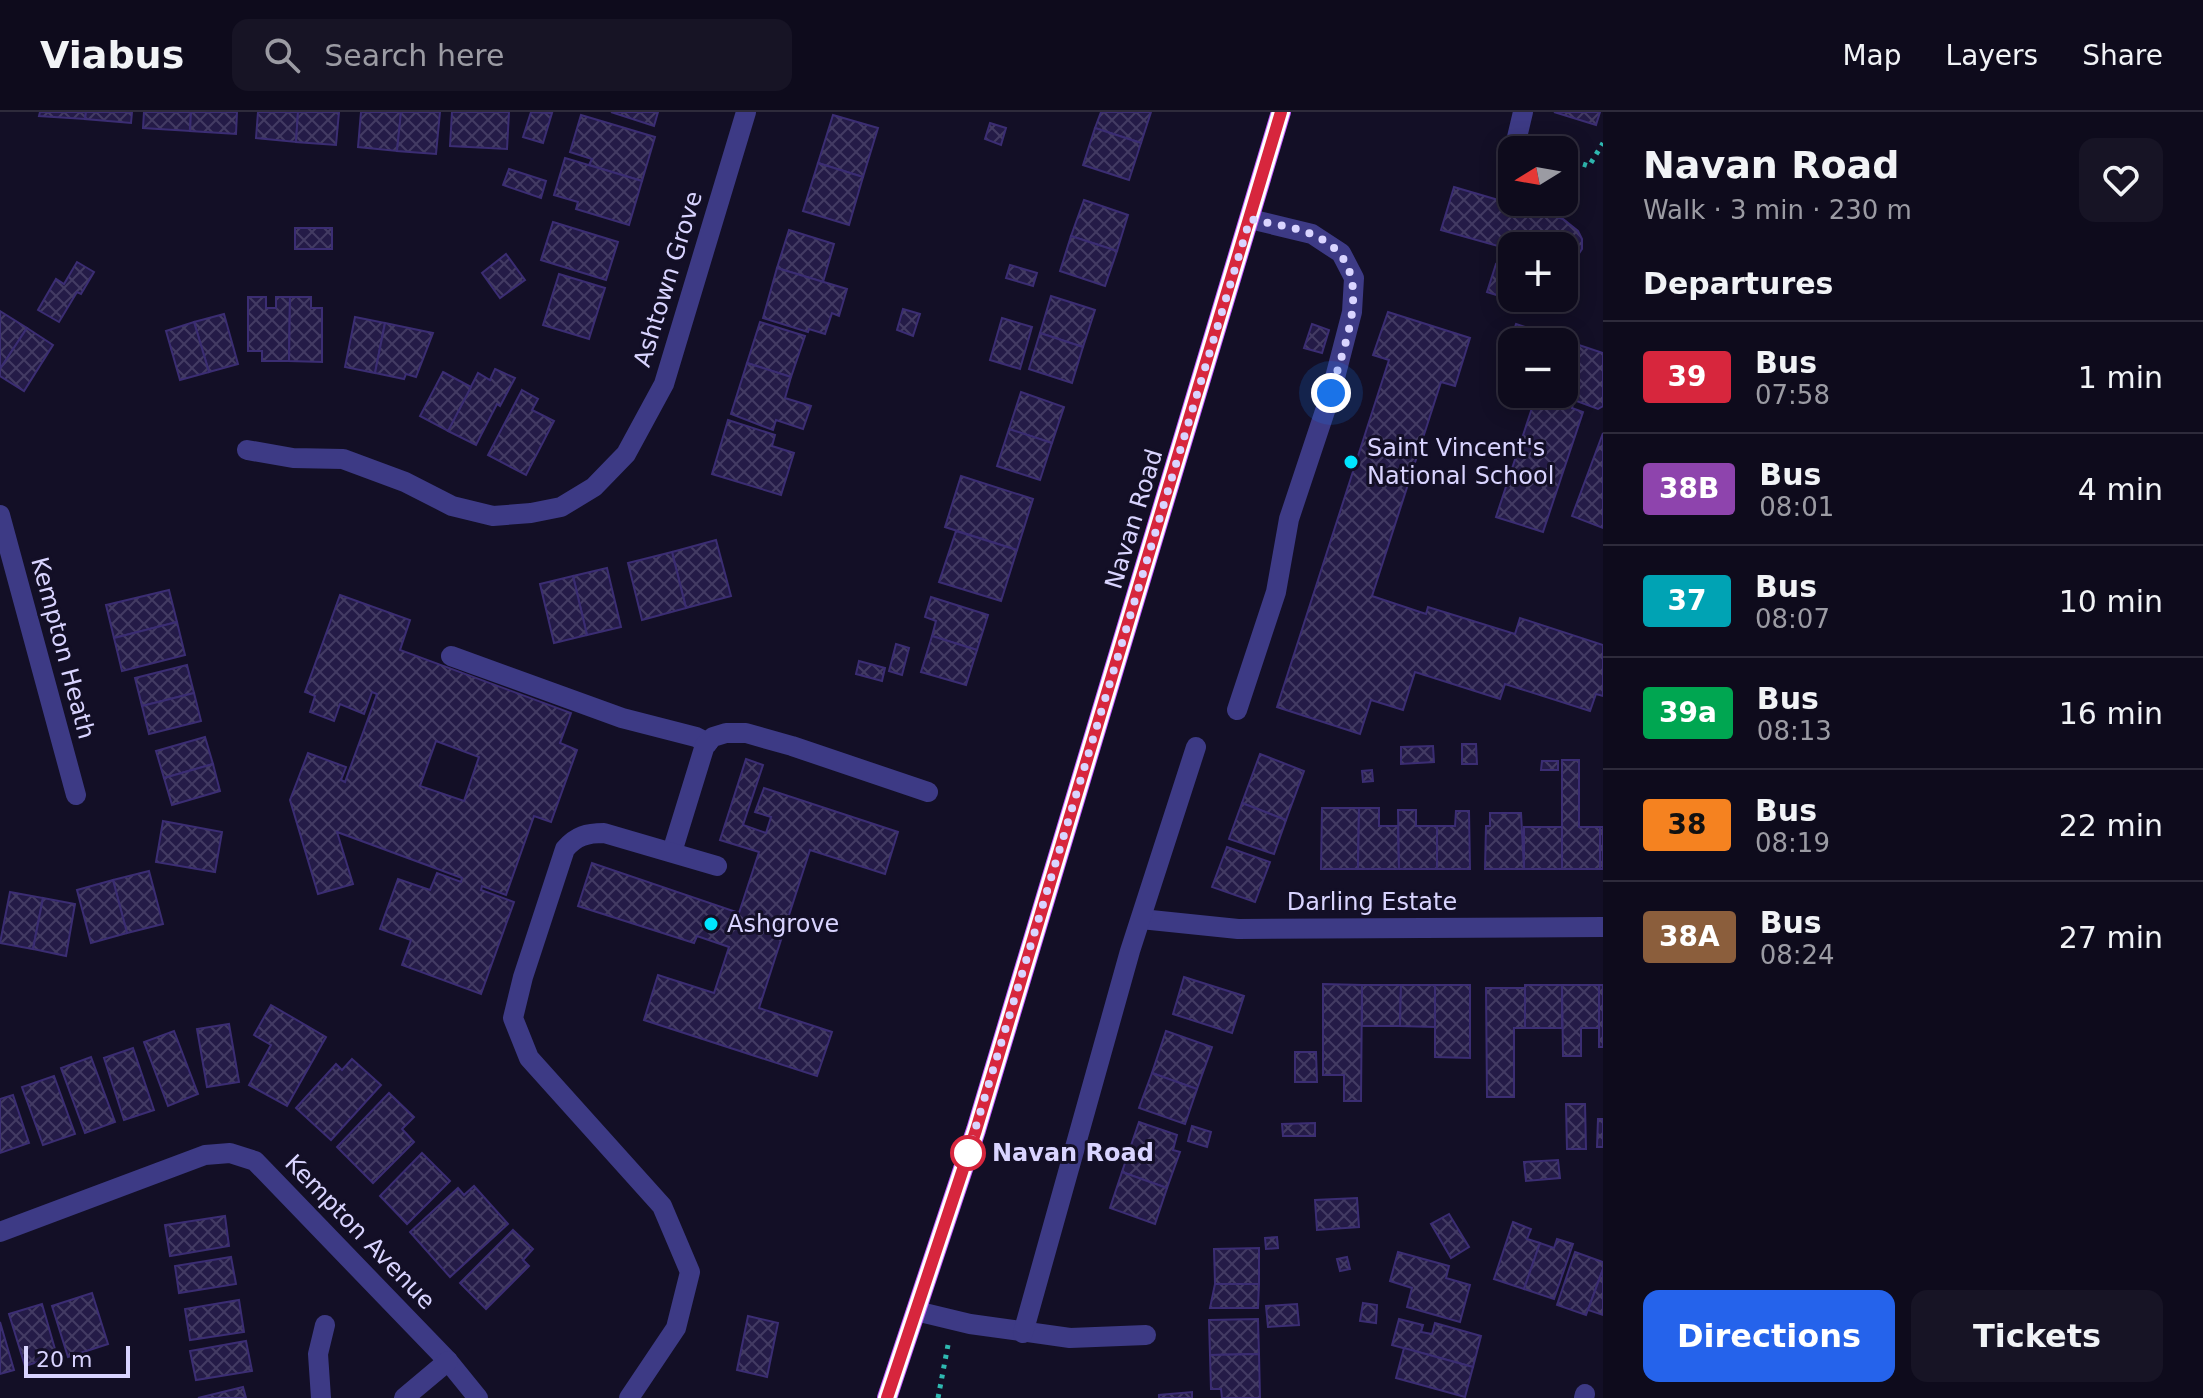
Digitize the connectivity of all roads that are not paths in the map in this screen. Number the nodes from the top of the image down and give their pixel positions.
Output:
1 (746, 112) edge
2 (1281, 112) edge
3 (1523, 112) edge
4 (1517, 136) edge
5 (1250, 219) junction
6 (247, 450) dead end
7 (0, 515) edge
8 (451, 656) dead end
9 (1237, 710) dead end
10 (708, 743) junction
11 (1196, 747) dead end
12 (928, 792) dead end
13 (76, 795) dead end
14 (672, 852) junction
15 (717, 866) dead end
16 (1141, 919) junction
17 (1603, 927) edge
18 (0, 1232) edge
19 (916, 1311) junction
20 (325, 1325) dead end
21 (1023, 1333) junction
22 (1146, 1335) dead end
23 (448, 1361) junction
24 (321, 1398) edge
25 (404, 1398) edge
26 (478, 1398) edge
27 (629, 1398) edge
28 (887, 1398) edge

1 - 6 street, Ashtown Grove
2 - 5 main road, Navan Road
3 - 4 street
5 - 9 street
5 - 19 main road, Navan Road
7 - 13 street, Kempton Heath
8 - 10 street
10 - 12 street
10 - 14 street
11 - 16 street
14 - 15 street
14 - 27 street
16 - 17 street, Darling Estate
16 - 21 street
18 - 23 street, Kempton Avenue
19 - 21 street
19 - 28 main road, Navan Road
20 - 24 street
21 - 22 street
23 - 25 street
23 - 26 street, Kempton Avenue

